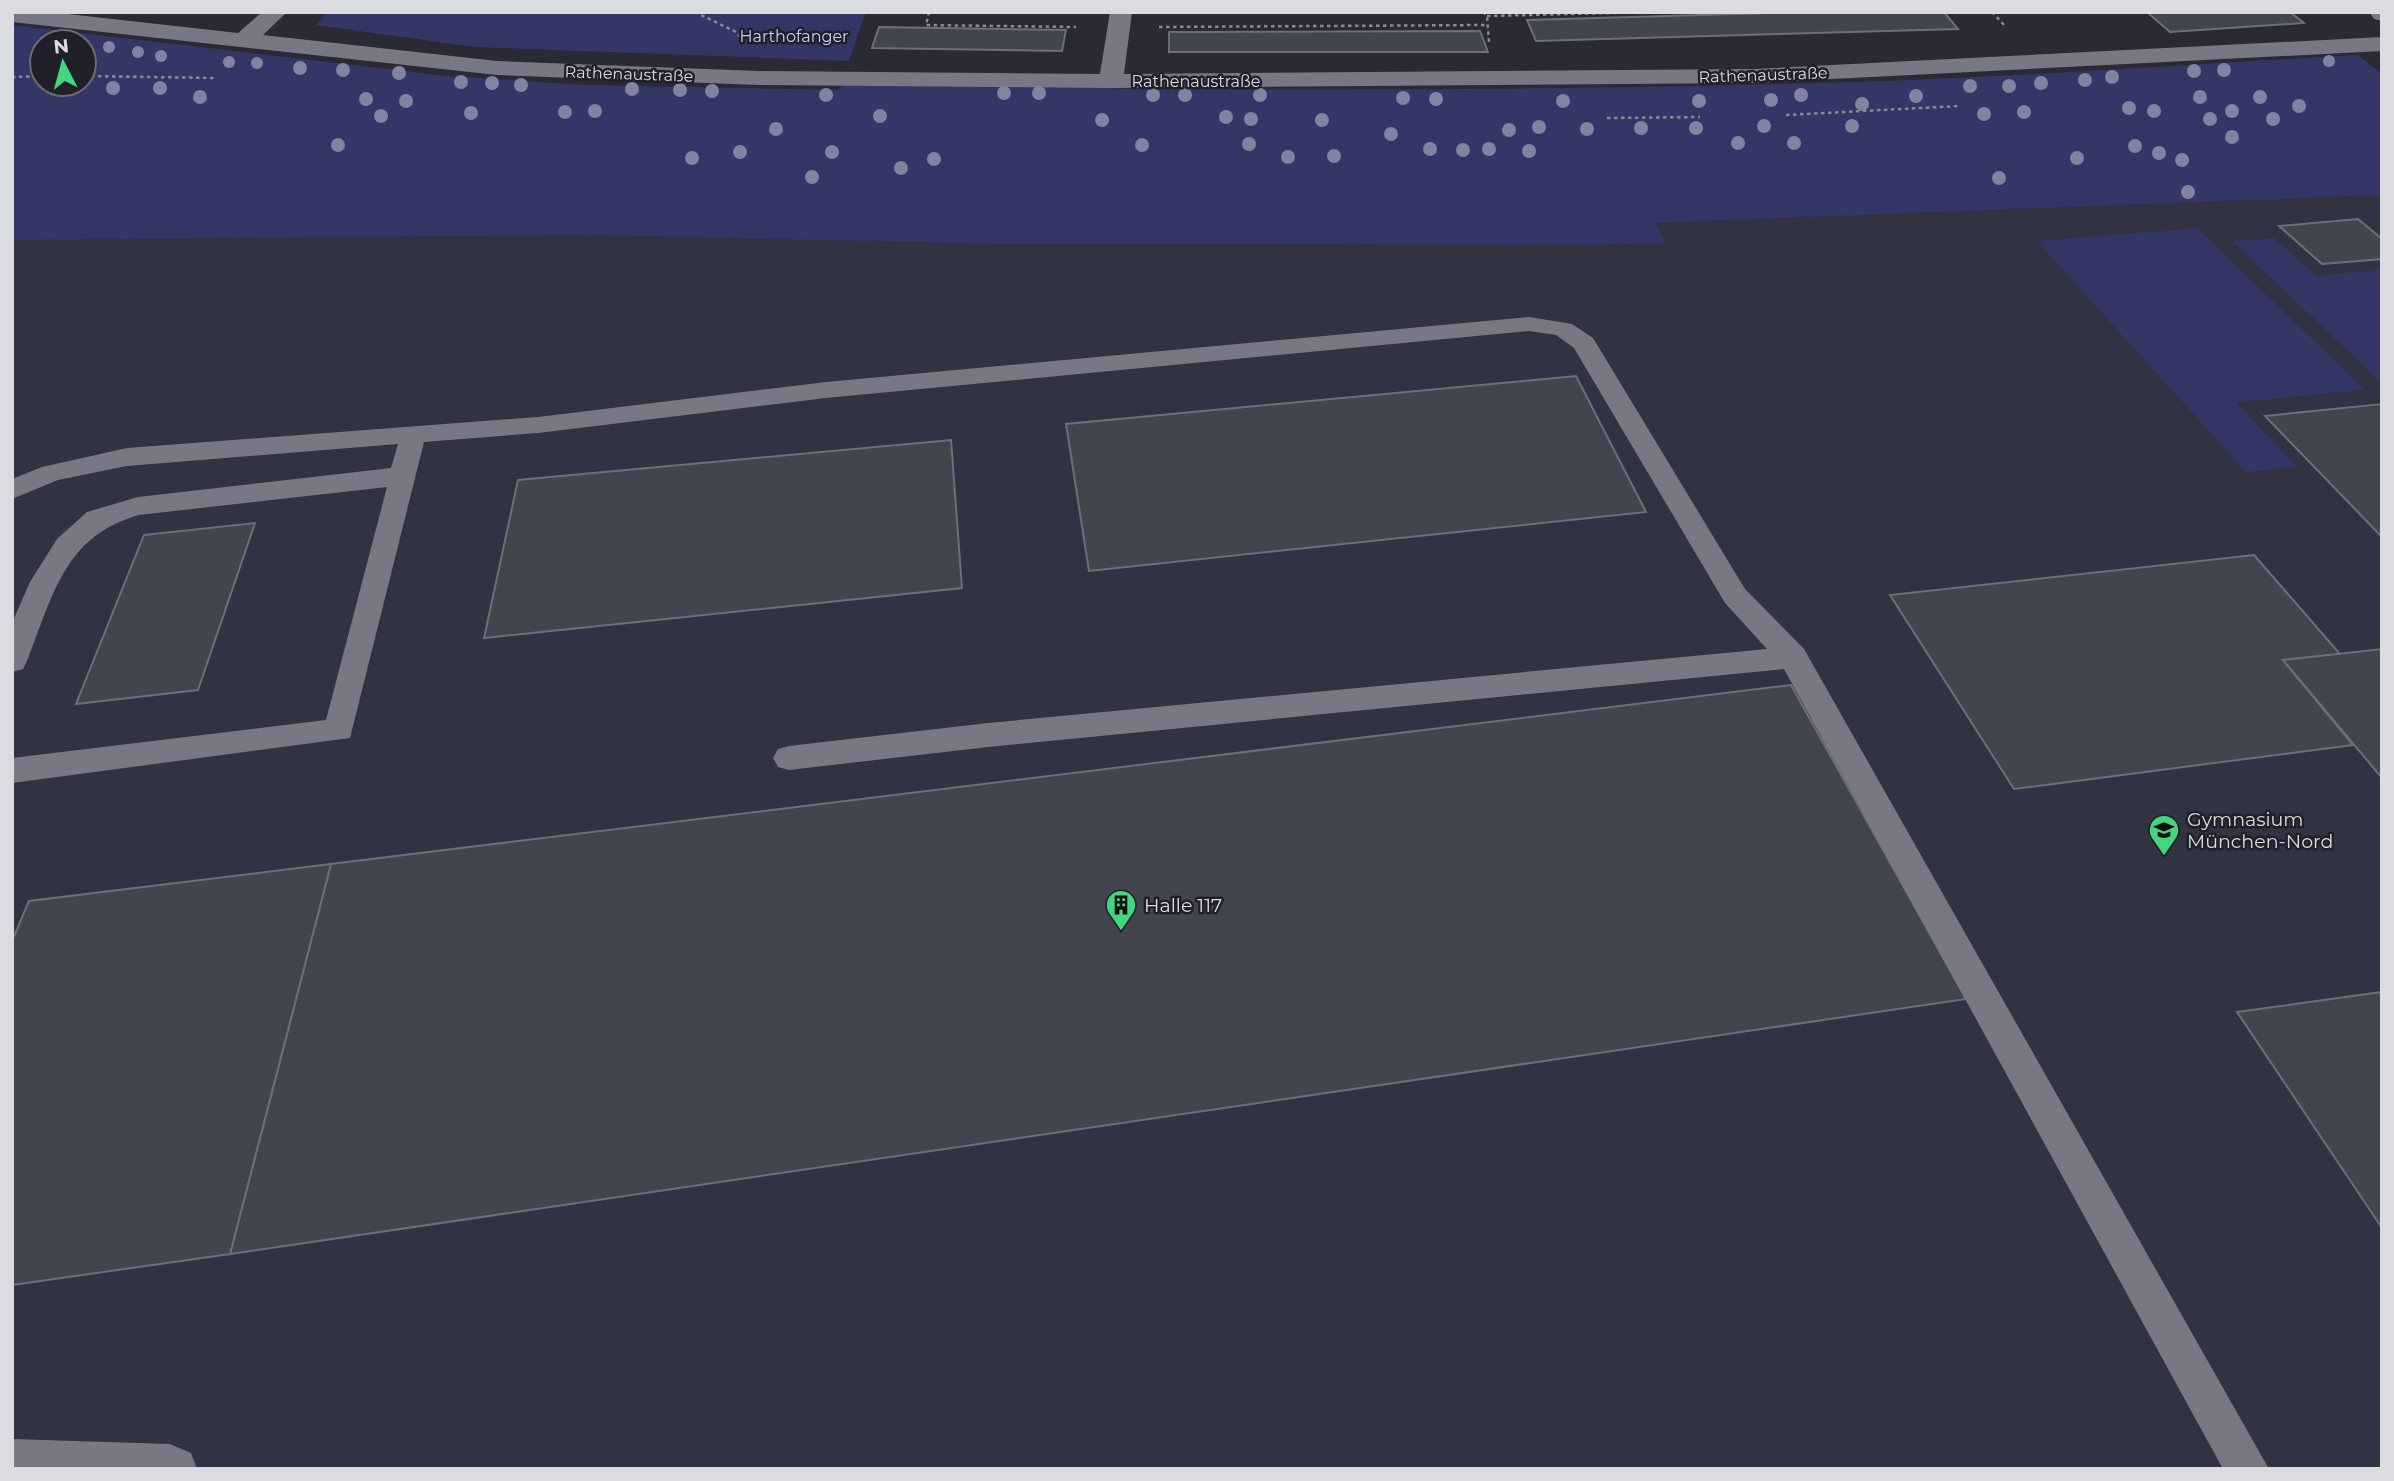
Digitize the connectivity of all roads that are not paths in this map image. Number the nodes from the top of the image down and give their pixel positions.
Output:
1 (276, 12) edge
2 (12, 15) edge
3 (1121, 20) edge
4 (243, 41) junction
5 (2382, 44) edge
6 (1111, 81) junction
7 (413, 435) junction
8 (402, 477) junction
9 (12, 490) edge
10 (1793, 657) junction
11 (12, 661) edge
12 (789, 758) dead end
13 (12, 771) edge
14 (12, 1461) edge
15 (174, 1469) edge
16 (2247, 1469) edge

1 - 4 street
2 - 4 street, Rathenaustraße
3 - 6 street
4 - 6 street, Rathenaustraße
5 - 6 street, Rathenaustraße
7 - 8 lane
7 - 9 lane
7 - 10 lane
8 - 11 lane
8 - 13 lane
10 - 12 lane
10 - 16 lane
14 - 15 lane

